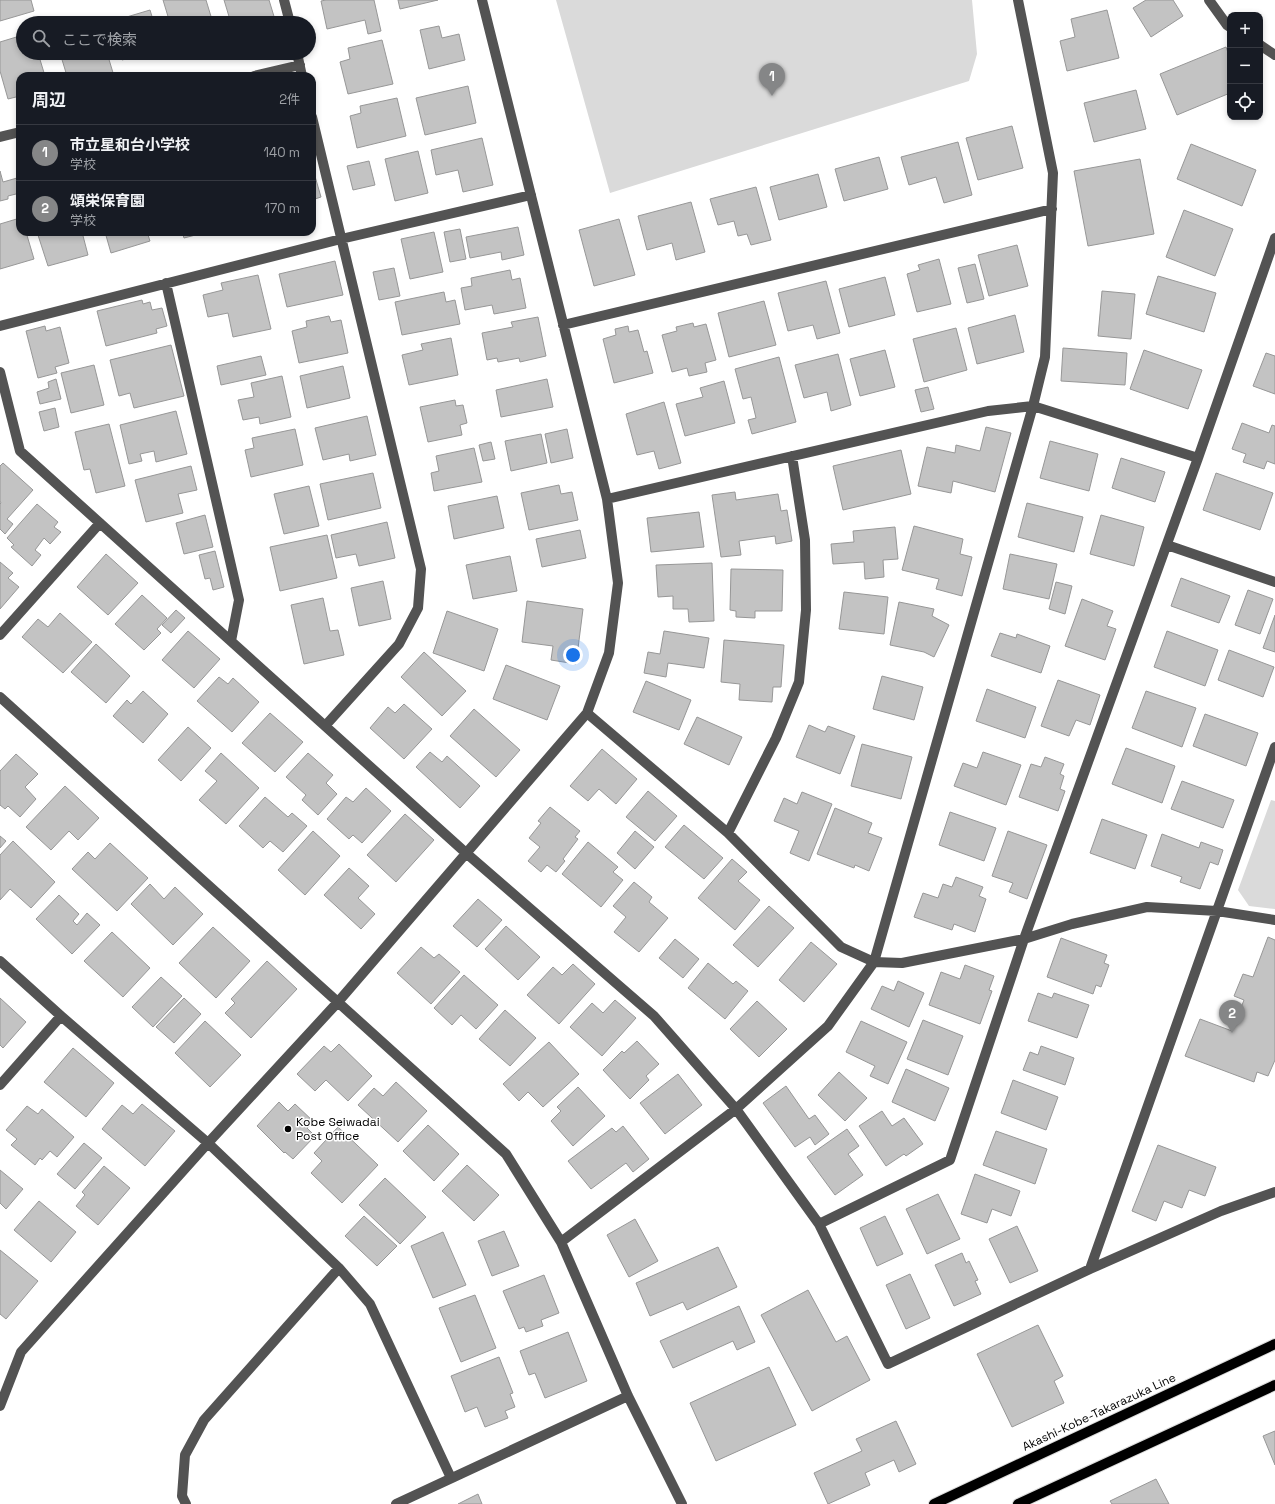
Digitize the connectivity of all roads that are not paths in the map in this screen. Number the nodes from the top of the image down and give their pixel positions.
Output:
1 (284, 0) edge
2 (482, 0) edge
3 (1018, 0) edge
4 (1209, 0) edge
5 (288, 16) edge
6 (1227, 25) edge
7 (1263, 47) edge
8 (1275, 54) edge
9 (299, 60) edge
10 (300, 65) junction
11 (271, 72) edge
12 (301, 72) edge
13 (16, 133) edge
14 (316, 134) edge
15 (0, 137) edge
16 (531, 195) junction
17 (1052, 209) junction
18 (1275, 238) edge
19 (341, 239) junction
20 (166, 283) junction
21 (563, 325) junction
22 (0, 326) edge
23 (0, 372) edge
24 (1033, 406) junction
25 (792, 456) junction
26 (1198, 458) junction
27 (607, 499) junction
28 (100, 524) junction
29 (1167, 545) junction
30 (1275, 582) edge
31 (0, 635) edge
32 (231, 641) junction
33 (0, 697) edge
34 (587, 712) junction
35 (325, 726) junction
36 (1275, 747) edge
37 (728, 833) junction
38 (466, 852) junction
39 (1217, 910) junction
40 (1275, 920) edge
41 (1024, 939) junction
42 (0, 961) edge
43 (874, 962) junction
44 (338, 1002) junction
45 (60, 1016) junction
46 (0, 1085) edge
47 (736, 1109) junction
48 (208, 1143) junction
49 (1275, 1192) edge
50 (819, 1224) junction
51 (561, 1242) junction
52 (339, 1268) junction
53 (1090, 1269) junction
54 (1275, 1344) edge
55 (1275, 1385) edge
56 (628, 1396) junction
57 (0, 1406) edge
58 (451, 1478) junction
59 (186, 1504) edge
60 (396, 1504) edge
61 (682, 1504) edge
62 (934, 1504) edge
63 (1018, 1504) edge

1 - 5 street
2 - 16 street
3 - 17 street
4 - 6 street
7 - 8 street
9 - 10 street
10 - 11 street
10 - 12 street
13 - 15 street
14 - 19 street
16 - 19 street
16 - 21 street
17 - 21 street
17 - 24 street
18 - 26 street
19 - 20 street
19 - 35 street
20 - 22 street
20 - 32 street
21 - 27 street
23 - 28 street
24 - 25 street
24 - 26 street
24 - 43 street
25 - 27 street
25 - 37 street
26 - 29 street
27 - 34 street
28 - 31 street
28 - 32 street
29 - 30 street
29 - 41 street
32 - 35 street
33 - 44 street
34 - 37 street
34 - 38 street
35 - 38 street
36 - 39 street
37 - 43 street
38 - 44 street
38 - 47 street
39 - 40 street
39 - 41 street
39 - 53 street
41 - 43 street
41 - 50 street
42 - 45 street
43 - 47 street
44 - 48 street
44 - 51 street
45 - 46 street
45 - 48 street
47 - 50 street
47 - 51 street
48 - 52 street
48 - 57 street
49 - 53 street
50 - 53 street
51 - 56 street
52 - 58 street
52 - 59 street
54 - 62 main road, Akashi-Kobe-Takarazuka Line
55 - 63 main road
56 - 58 street
56 - 61 street
58 - 60 street

